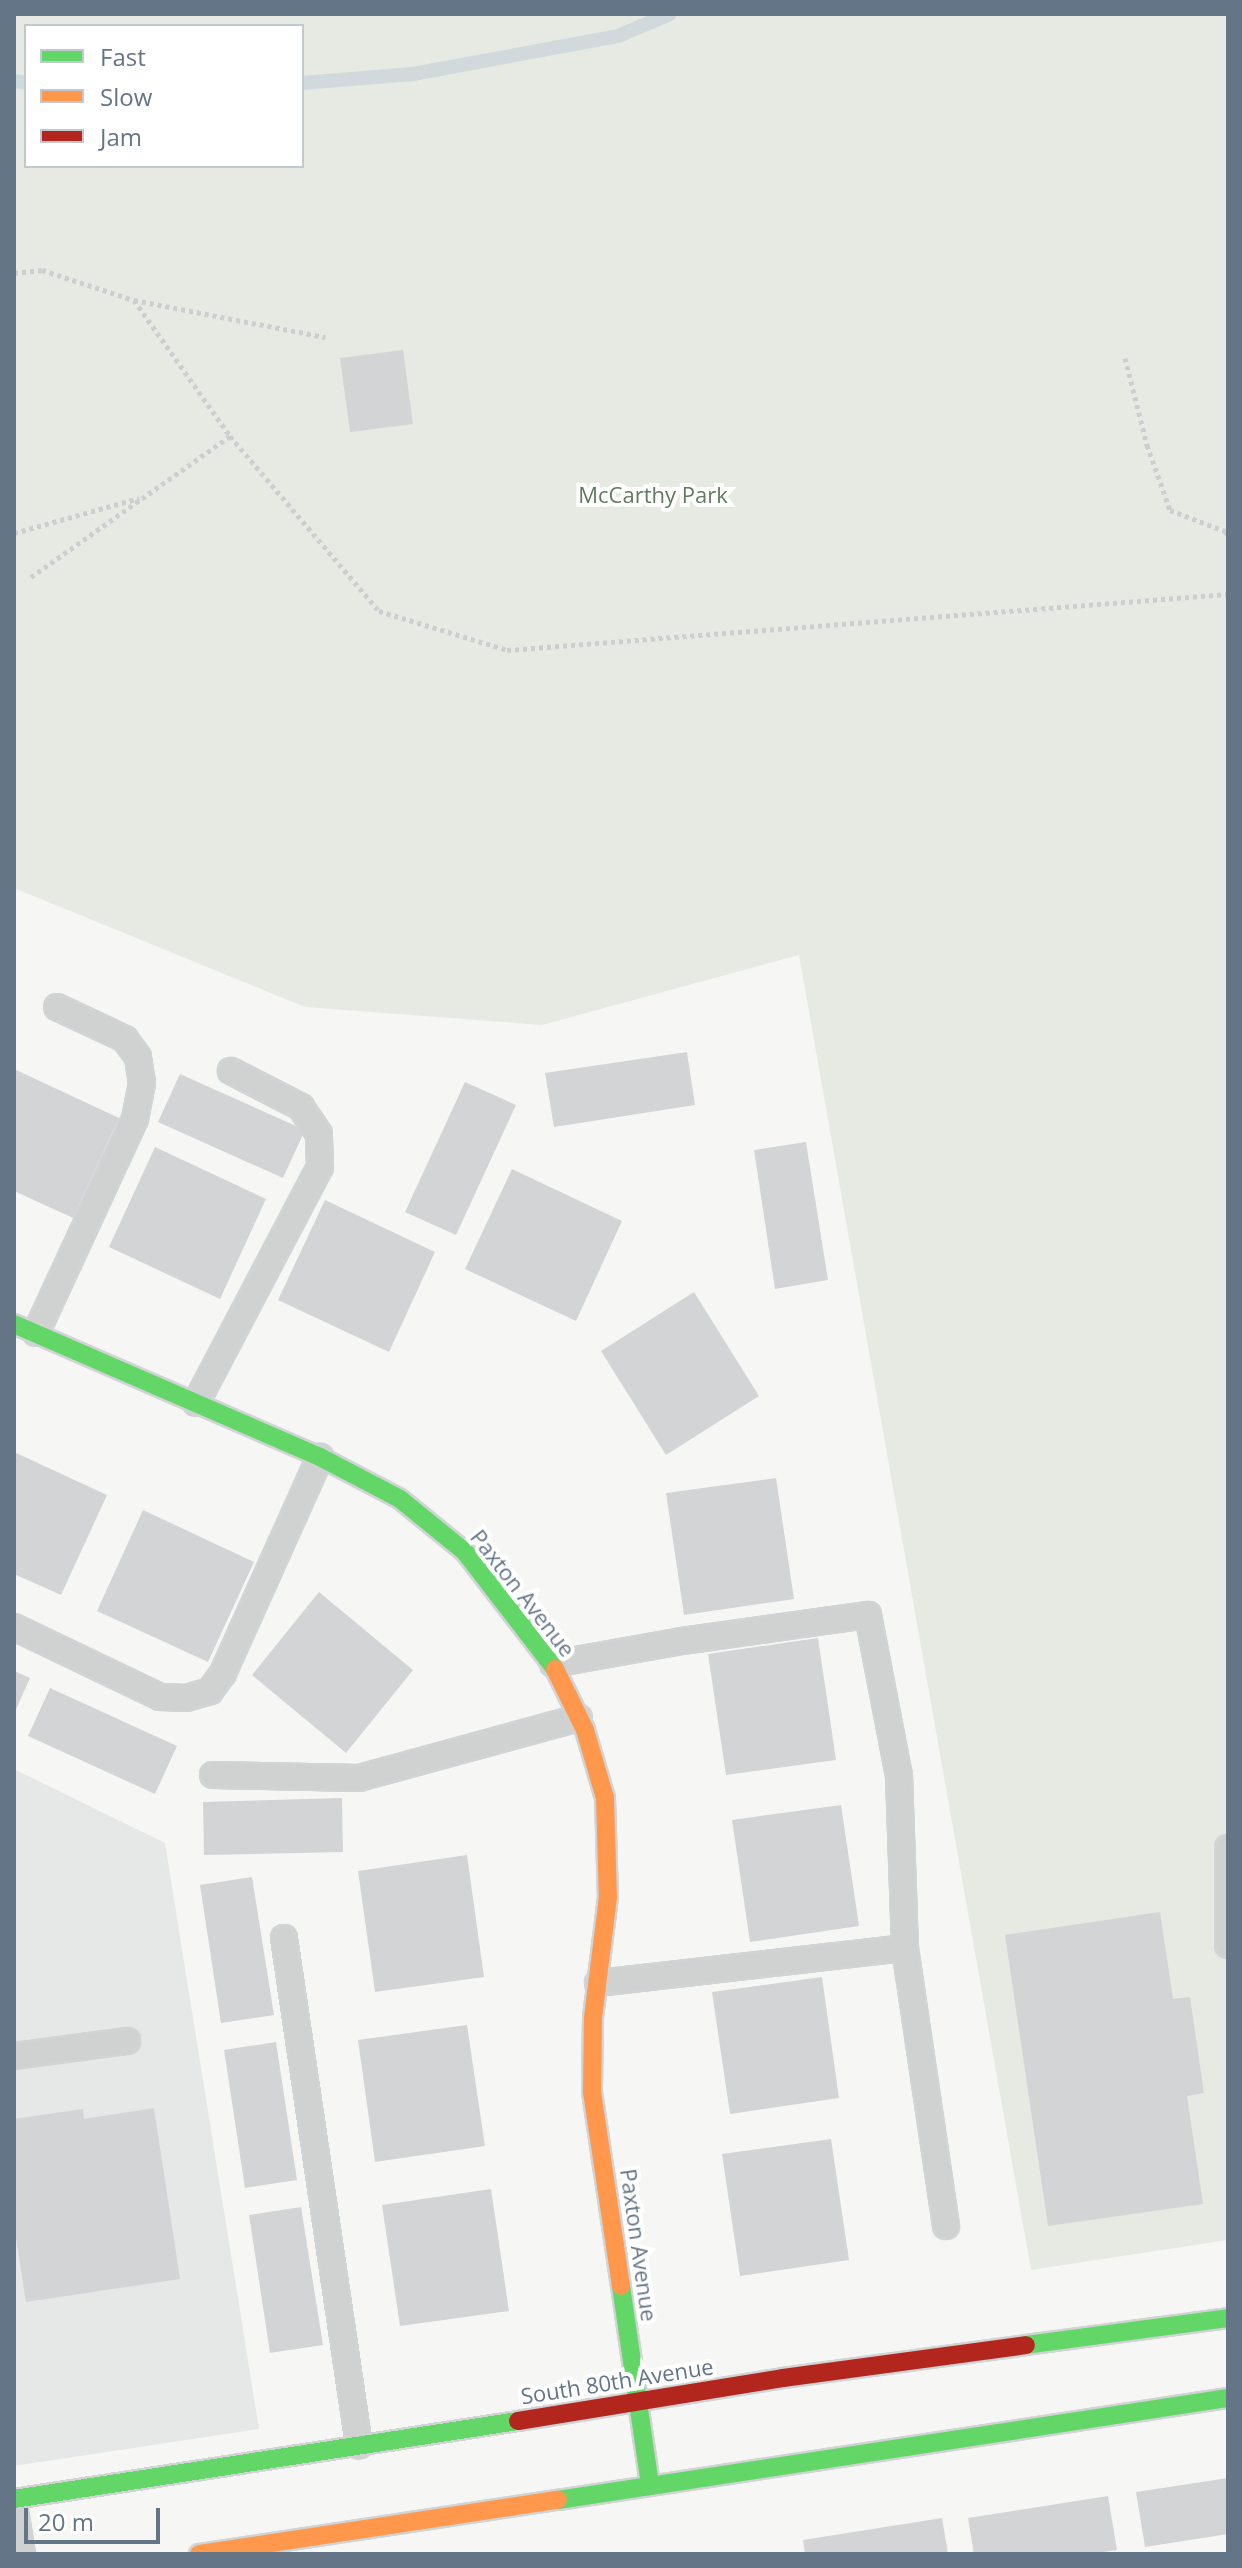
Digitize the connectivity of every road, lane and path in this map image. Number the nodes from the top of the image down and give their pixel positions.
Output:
1 (14, 273) edge
2 (134, 300) junction
3 (325, 337) dead end
4 (1125, 358) dead end
5 (230, 436) junction
6 (144, 496) junction
7 (14, 533) edge
8 (1228, 535) edge
9 (31, 577) dead end
10 (1228, 594) edge
11 (57, 1007) dead end
12 (231, 1071) dead end
13 (21, 1332) edge
14 (196, 1403) junction
15 (320, 1457) junction
16 (14, 1627) edge
17 (553, 1664) junction
18 (579, 1718) junction
19 (213, 1775) dead end
20 (1228, 1848) edge
21 (284, 1938) dead end
22 (1228, 1945) edge
23 (905, 1948) junction
24 (598, 1983) junction
25 (127, 2041) dead end
26 (14, 2056) edge
27 (946, 2226) dead end
28 (1228, 2318) edge
29 (1228, 2398) edge
30 (638, 2403) junction
31 (359, 2445) junction
32 (650, 2486) junction
33 (14, 2502) edge
34 (22, 2554) edge
35 (199, 2554) edge

1 - 2 path
2 - 3 path
2 - 5 path
4 - 8 path
5 - 6 path
5 - 10 path
6 - 7 path
6 - 9 path
11 - 13 lane
12 - 14 lane
13 - 14 street, Paxton Avenue
14 - 15 street, Paxton Avenue
15 - 16 lane
15 - 17 street, Paxton Avenue
17 - 18 street, Paxton Avenue
17 - 23 lane
18 - 19 lane
18 - 24 street, Paxton Avenue
20 - 22 lane
21 - 31 lane
23 - 24 lane
23 - 27 lane
24 - 30 street, Paxton Avenue
25 - 26 lane
28 - 30 street, South 80th Avenue
29 - 32 street
30 - 31 street, South 80th Avenue
30 - 32 street, Paxton Avenue
31 - 33 street, South 80th Avenue
32 - 35 street
33 - 34 lane

